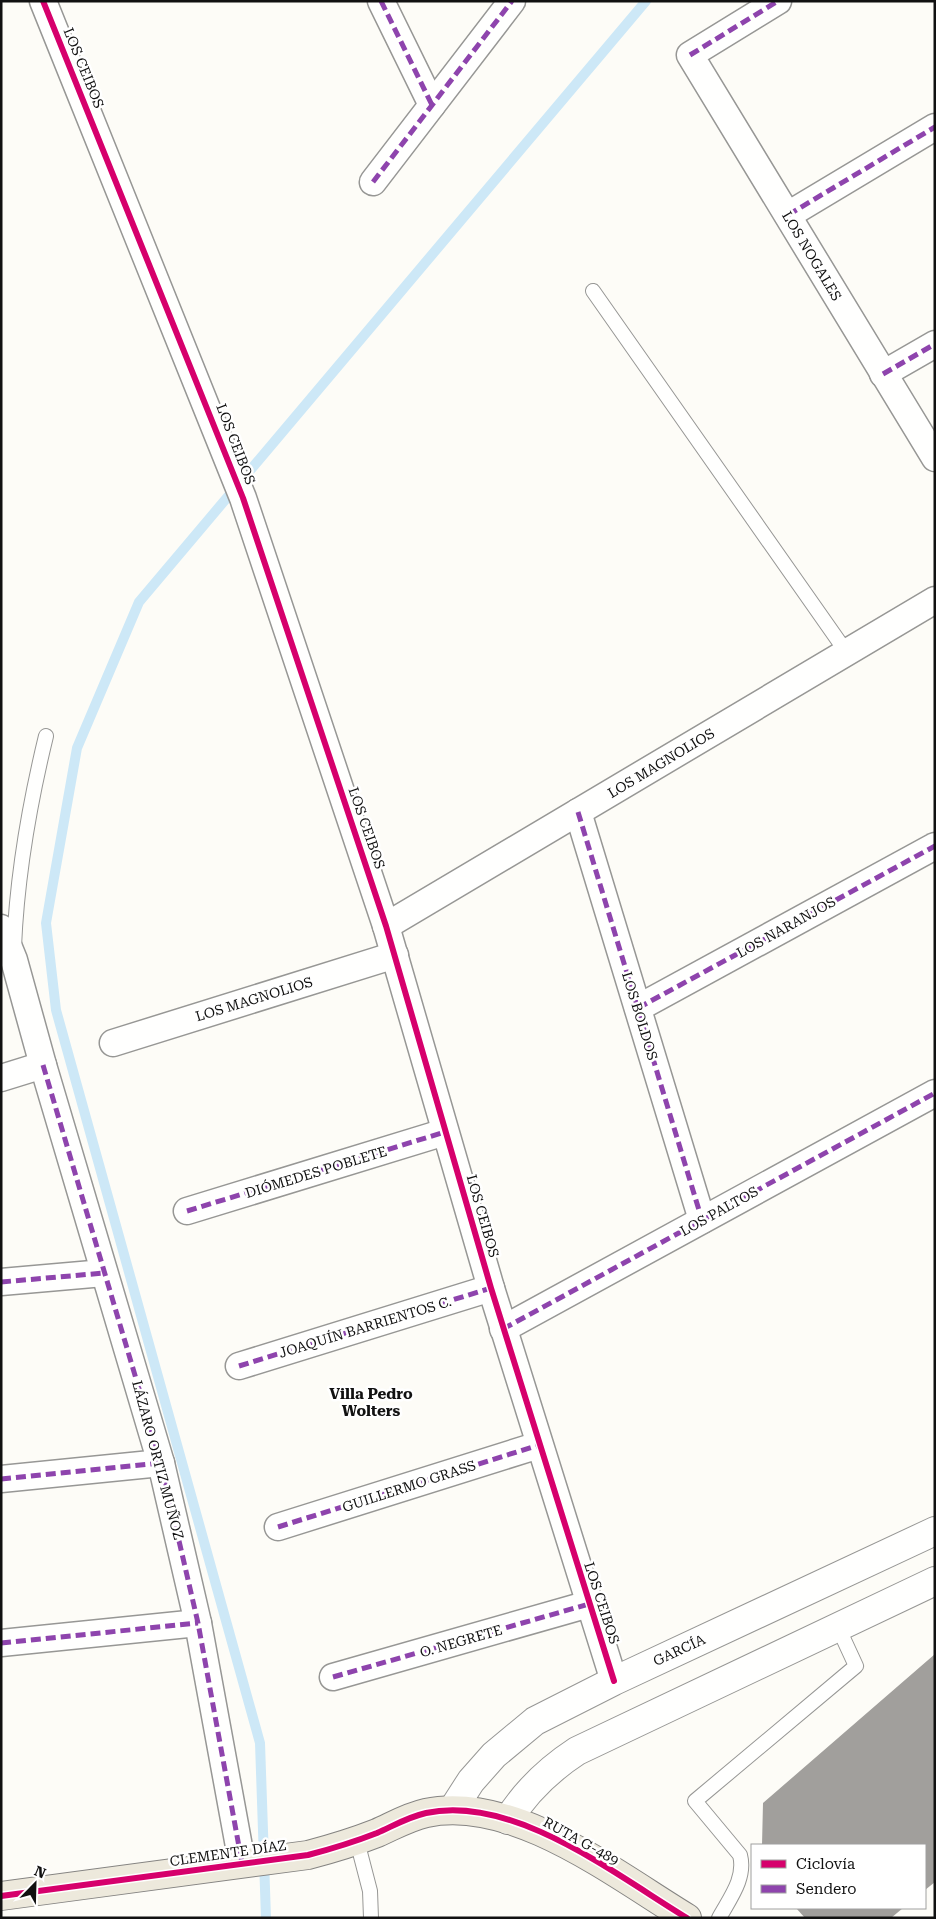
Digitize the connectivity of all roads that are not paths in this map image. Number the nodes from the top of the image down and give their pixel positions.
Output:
1 (43, 1) edge
2 (381, 1) edge
3 (512, 1) edge
4 (778, 1) edge
5 (432, 105) junction
6 (935, 127) edge
7 (373, 182) dead end
8 (788, 215) junction
9 (594, 291) dead end
10 (935, 344) edge
11 (884, 374) junction
12 (935, 458) edge
13 (935, 600) edge
14 (847, 653) junction
15 (46, 736) dead end
16 (578, 812) junction
17 (935, 846) edge
18 (386, 926) junction
19 (1, 928) edge
20 (395, 955) junction
21 (14, 960) junction
22 (638, 1008) junction
23 (113, 1043) dead end
24 (43, 1065) junction
25 (1, 1078) edge
26 (935, 1093) edge
27 (445, 1132) junction
28 (187, 1211) dead end
29 (702, 1220) junction
30 (104, 1273) junction
31 (1, 1282) edge
32 (491, 1288) junction
33 (503, 1329) junction
34 (239, 1366) dead end
35 (539, 1445) junction
36 (161, 1463) junction
37 (1, 1479) edge
38 (278, 1527) dead end
39 (935, 1531) edge
40 (935, 1581) edge
41 (589, 1604) junction
42 (198, 1623) junction
43 (838, 1627) junction
44 (1, 1642) edge
45 (333, 1677) dead end
46 (614, 1680) junction
47 (453, 1810) junction
48 (508, 1820) junction
49 (357, 1841) junction
50 (246, 1863) junction
51 (1, 1896) edge
52 (659, 1911) edge
53 (371, 1918) edge
54 (687, 1918) edge
55 (719, 1918) edge

1 - 18 street, LOS CEIBOS
2 - 5 street
3 - 5 street
4 - 8 street, LOS NOGALES
5 - 7 street
6 - 8 street
8 - 11 street, LOS NOGALES
9 - 14 lane
10 - 11 street
11 - 12 street, LOS NOGALES
13 - 14 street, LOS MAGNOLIOS
14 - 16 street, LOS MAGNOLIOS
15 - 21 lane
16 - 18 street, LOS MAGNOLIOS
16 - 22 street, LOS BOLDOS
17 - 22 street, LOS NARANJOS
18 - 20 street, LOS CEIBOS
19 - 21 street, LÁZARO ORTIZ MUÑOZ
20 - 23 street, LOS MAGNOLIOS
20 - 27 street, LOS CEIBOS
21 - 24 street, LÁZARO ORTIZ MUÑOZ
22 - 29 street, LOS BOLDOS
24 - 25 street
24 - 30 street, LÁZARO ORTIZ MUÑOZ
26 - 29 street, LOS PALTOS
27 - 28 street, DIÓMEDES POBLETE
27 - 32 street, LOS CEIBOS
29 - 33 street, LOS PALTOS
30 - 31 street
30 - 36 street, LÁZARO ORTIZ MUÑOZ
32 - 33 street, LOS CEIBOS
32 - 34 street, JOAQUÍN BARRIENTOS C.
33 - 35 street, LOS CEIBOS
35 - 38 street, GUILLERMO GRASS
35 - 41 street, LOS CEIBOS
36 - 37 street
36 - 42 street, LÁZARO ORTIZ MUÑOZ
39 - 46 street, GARCÍA
40 - 43 street
41 - 45 street, O. NEGRETE
41 - 46 street, LOS CEIBOS
42 - 44 street
42 - 50 street, LÁZARO ORTIZ MUÑOZ
43 - 48 street
43 - 55 lane
46 - 47 street, GARCÍA
47 - 48 main road, RUTA G-489
47 - 49 main road, CLEMENTE DÍAZ
48 - 52 main road, RUTA G-489
49 - 50 main road, CLEMENTE DÍAZ
49 - 53 lane
50 - 51 main road, CLEMENTE DÍAZ
52 - 54 main road, RUTA G-489

